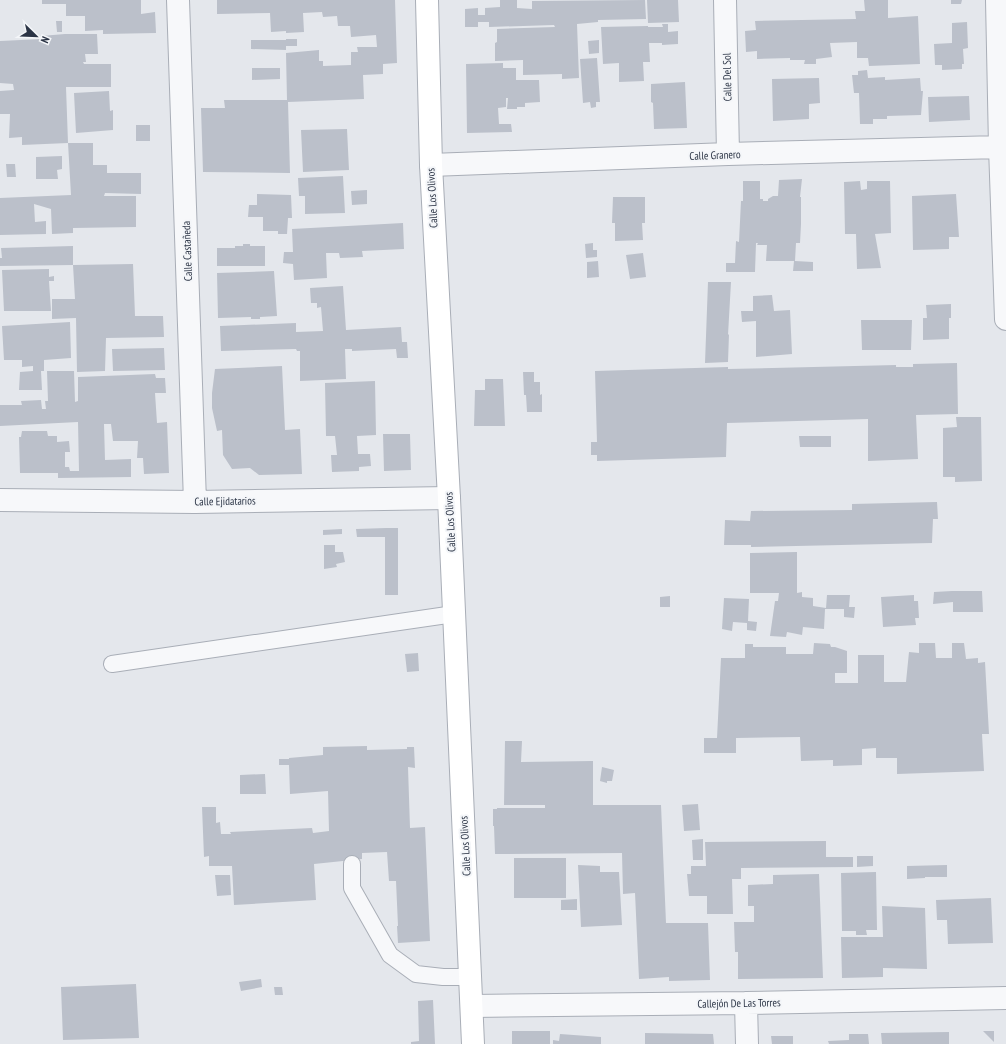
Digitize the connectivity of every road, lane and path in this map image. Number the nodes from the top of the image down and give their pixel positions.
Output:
1 (178, 0) edge
2 (427, 0) edge
3 (725, 0) edge
4 (996, 0) edge
5 (1000, 147) junction
6 (728, 154) junction
7 (430, 165) junction
8 (1006, 319) edge
9 (449, 498) junction
10 (0, 500) edge
11 (195, 502) junction
12 (454, 614) junction
13 (112, 664) dead end
14 (352, 864) dead end
15 (470, 977) junction
16 (1006, 998) edge
17 (746, 1003) junction
18 (472, 1006) junction
19 (473, 1044) edge
20 (747, 1044) edge

1 - 11 street, Calle Castañeda
2 - 7 main road, Calle Los Olivos
3 - 6 street, Calle Del Sol
4 - 5 street
5 - 6 street, Calle Granero
5 - 8 street
6 - 7 street, Calle Granero
7 - 9 main road, Calle Los Olivos
9 - 11 street, Calle Ejidatarios
9 - 12 main road, Calle Los Olivos
10 - 11 street, Calle Ejidatarios
12 - 13 lane
12 - 15 main road, Calle Los Olivos
14 - 15 lane
15 - 18 main road, Calle Los Olivos
16 - 17 street, Callejón De Las Torres
17 - 18 street, Callejón De Las Torres
17 - 20 street
18 - 19 main road, Calle Los Olivos

